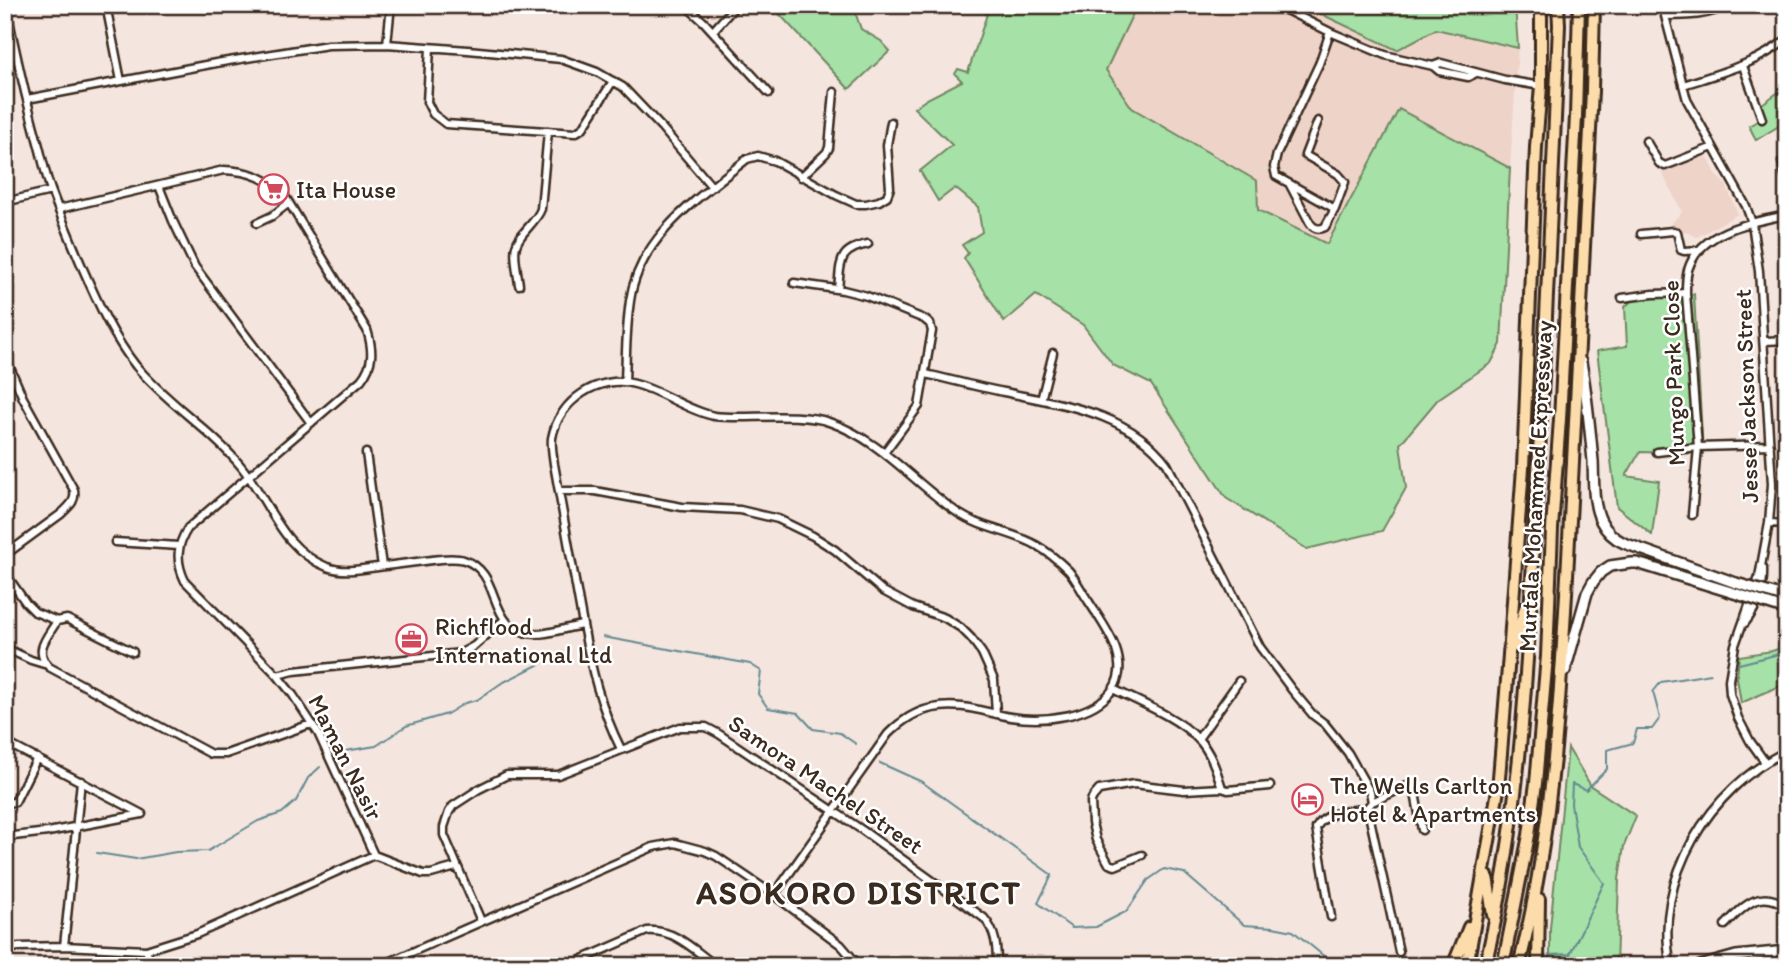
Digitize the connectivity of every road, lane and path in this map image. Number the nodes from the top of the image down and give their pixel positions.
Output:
1 (6, 5) edge
2 (106, 5) edge
3 (391, 5) edge
4 (685, 5) edge
5 (736, 5) edge
6 (1276, 5) edge
7 (1541, 5) edge
8 (1558, 5) edge
9 (1579, 5) edge
10 (1594, 5) edge
11 (1664, 5) edge
12 (1728, 5) edge
13 (1665, 16) junction
14 (713, 32) junction
15 (1330, 32) junction
16 (1787, 39) edge
17 (387, 44) junction
18 (430, 48) junction
19 (1742, 66) junction
20 (121, 81) junction
21 (613, 81) junction
22 (1683, 85) junction
23 (1541, 86) junction
24 (834, 92) dead end
25 (769, 93) dead end
26 (27, 99) junction
27 (1762, 119) dead end
28 (1318, 121) dead end
29 (891, 122) dead end
30 (548, 131) junction
31 (1646, 141) dead end
32 (1713, 147) junction
33 (1782, 162) dead end
34 (801, 177) junction
35 (1289, 183) junction
36 (1787, 183) edge
37 (159, 186) junction
38 (712, 187) junction
39 (51, 191) junction
40 (5, 202) edge
41 (289, 203) junction
42 (59, 209) junction
43 (1335, 209) junction
44 (1787, 215) edge
45 (257, 223) dead end
46 (1752, 223) junction
47 (1641, 234) dead end
48 (867, 244) dead end
49 (1700, 250) junction
50 (794, 282) dead end
51 (519, 285) dead end
52 (838, 289) junction
53 (1686, 293) junction
54 (1622, 298) dead end
55 (1787, 340) edge
56 (1765, 341) junction
57 (1579, 347) junction
58 (1053, 353) dead end
59 (5, 356) edge
60 (926, 374) junction
61 (625, 382) junction
62 (1577, 384) junction
63 (1041, 400) junction
64 (311, 423) junction
65 (1770, 445) junction
66 (1698, 447) junction
67 (1657, 452) dead end
68 (366, 453) dead end
69 (884, 453) junction
70 (1558, 456) junction
71 (250, 476) junction
72 (559, 491) junction
73 (1692, 515) dead end
74 (1769, 523) junction
75 (1787, 524) edge
76 (115, 542) dead end
77 (179, 546) junction
78 (5, 555) edge
79 (382, 566) junction
80 (5, 573) edge
81 (1532, 585) junction
82 (1787, 598) edge
83 (1549, 608) junction
84 (1787, 610) edge
85 (504, 620) junction
86 (57, 621) junction
87 (583, 625) junction
88 (5, 648) edge
89 (133, 652) dead end
90 (46, 664) junction
91 (1508, 668) junction
92 (1562, 670) junction
93 (277, 675) junction
94 (1239, 681) dead end
95 (1561, 684) junction
96 (1113, 689) junction
97 (996, 714) junction
98 (312, 724) junction
99 (1198, 739) junction
100 (5, 742) edge
101 (621, 749) junction
102 (1787, 751) edge
103 (37, 758) junction
104 (1765, 762) junction
105 (81, 781) junction
106 (1270, 786) dead end
107 (1222, 788) junction
108 (5, 803) edge
109 (1369, 805) junction
110 (833, 810) junction
111 (76, 827) junction
112 (1422, 830) dead end
113 (5, 837) edge
114 (374, 855) junction
115 (1142, 855) dead end
116 (1485, 866) junction
117 (456, 867) junction
118 (1540, 870) junction
119 (774, 895) junction
120 (1479, 898) junction
121 (1787, 907) edge
122 (1331, 917) dead end
123 (481, 921) junction
124 (1494, 925) junction
125 (1725, 925) dead end
126 (64, 946) junction
127 (5, 949) edge
128 (146, 950) junction
129 (1787, 951) edge
130 (1399, 952) dead end
131 (1787, 961) edge
132 (152, 966) edge
133 (380, 966) edge
134 (568, 966) edge
135 (716, 966) edge
136 (859, 966) edge
137 (997, 966) edge
138 (1453, 966) edge
139 (1467, 966) edge
140 (1485, 966) edge
141 (1503, 966) edge
142 (1518, 966) edge
143 (1538, 966) edge
144 (1671, 966) edge
145 (1700, 966) edge
146 (1745, 966) edge

1 - 26 street
2 - 20 street
3 - 17 street
4 - 14 street
5 - 14 street
6 - 15 street
7 - 23 highway, Murtala Mohammed Expressway
8 - 81 highway, Murtala Mohammed Expressway
9 - 70 highway, Murtala Mohammed Expressway
10 - 57 highway, Murtala Mohammed Expressway
11 - 13 street, Jesse Jackson Street
12 - 13 street
13 - 22 street, Jesse Jackson Street
14 - 25 street
15 - 23 street
15 - 35 street
16 - 19 street
17 - 18 street
17 - 20 street
18 - 21 street
18 - 30 street
19 - 22 street
19 - 27 street
20 - 26 street
21 - 30 street
21 - 38 street
22 - 32 street, Jesse Jackson Street
23 - 91 highway, Murtala Mohammed Expressway
24 - 34 street
26 - 39 street
28 - 43 street
29 - 34 street
30 - 51 street
31 - 32 street
32 - 46 street, Jesse Jackson Street
33 - 36 street
34 - 38 street
35 - 43 street
35 - 43 street
37 - 41 street
37 - 42 street
37 - 64 street
38 - 61 street
39 - 40 street
39 - 42 street
41 - 45 street
41 - 64 street
42 - 71 street
44 - 46 street, Mungo Park Close
46 - 49 street, Mungo Park Close
46 - 56 street, Jesse Jackson Street
47 - 49 street
48 - 52 street
49 - 53 street, Mungo Park Close
50 - 52 street
52 - 60 street
53 - 54 street
53 - 66 street, Mungo Park Close
55 - 56 street
56 - 65 street, Jesse Jackson Street
57 - 62 highway, Murtala Mohammed Expressway
57 - 82 main road, bridge
58 - 63 street
59 - 78 street
60 - 63 street
60 - 69 street
61 - 69 street
61 - 72 street
62 - 70 highway
62 - 92 highway, Murtala Mohammed Expressway
63 - 109 street
64 - 71 street
65 - 66 street
65 - 74 street, Jesse Jackson Street
66 - 67 street
66 - 73 street, Mungo Park Close
68 - 79 street
69 - 96 street
70 - 83 highway, Murtala Mohammed Expressway
71 - 77 street
71 - 79 street
72 - 87 street
72 - 97 street
74 - 75 street
74 - 104 street, Jesse Jackson Street
76 - 77 street
77 - 93 street, Maman Nasir
79 - 85 street
80 - 86 street
81 - 91 highway
81 - 124 highway, Murtala Mohammed Expressway
83 - 92 highway
83 - 141 highway, Murtala Mohammed Expressway
84 - 95 main road, bridge
85 - 87 street
85 - 93 street
86 - 89 street
86 - 90 street
87 - 101 street
88 - 90 street
90 - 98 street
91 - 116 highway, Murtala Mohammed Expressway
92 - 95 highway, Murtala Mohammed Expressway
93 - 98 street, Maman Nasir
94 - 99 street
95 - 118 highway, Murtala Mohammed Expressway
96 - 97 street
96 - 99 street
97 - 110 street
98 - 114 street, Maman Nasir
99 - 107 street
100 - 103 street
101 - 110 street, Samora Machel Street
101 - 117 street, Samora Machel Street
102 - 104 street
103 - 105 street
103 - 108 street
104 - 144 street
105 - 111 street
105 - 111 street
106 - 107 street
107 - 115 street
109 - 112 street
109 - 122 street
109 - 130 street
110 - 119 street
110 - 137 street, Samora Machel Street
111 - 113 street
111 - 126 street
114 - 117 street, Maman Nasir
114 - 128 street
116 - 120 highway, Murtala Mohammed Expressway
116 - 124 highway
117 - 123 street
118 - 142 highway
118 - 143 highway
119 - 123 street
119 - 136 street
120 - 138 highway
120 - 139 highway, Murtala Mohammed Expressway
121 - 125 street
123 - 133 street
124 - 140 highway, Murtala Mohammed Expressway
126 - 127 street
126 - 128 street
128 - 132 street
129 - 145 main road
131 - 146 main road
134 - 135 street

